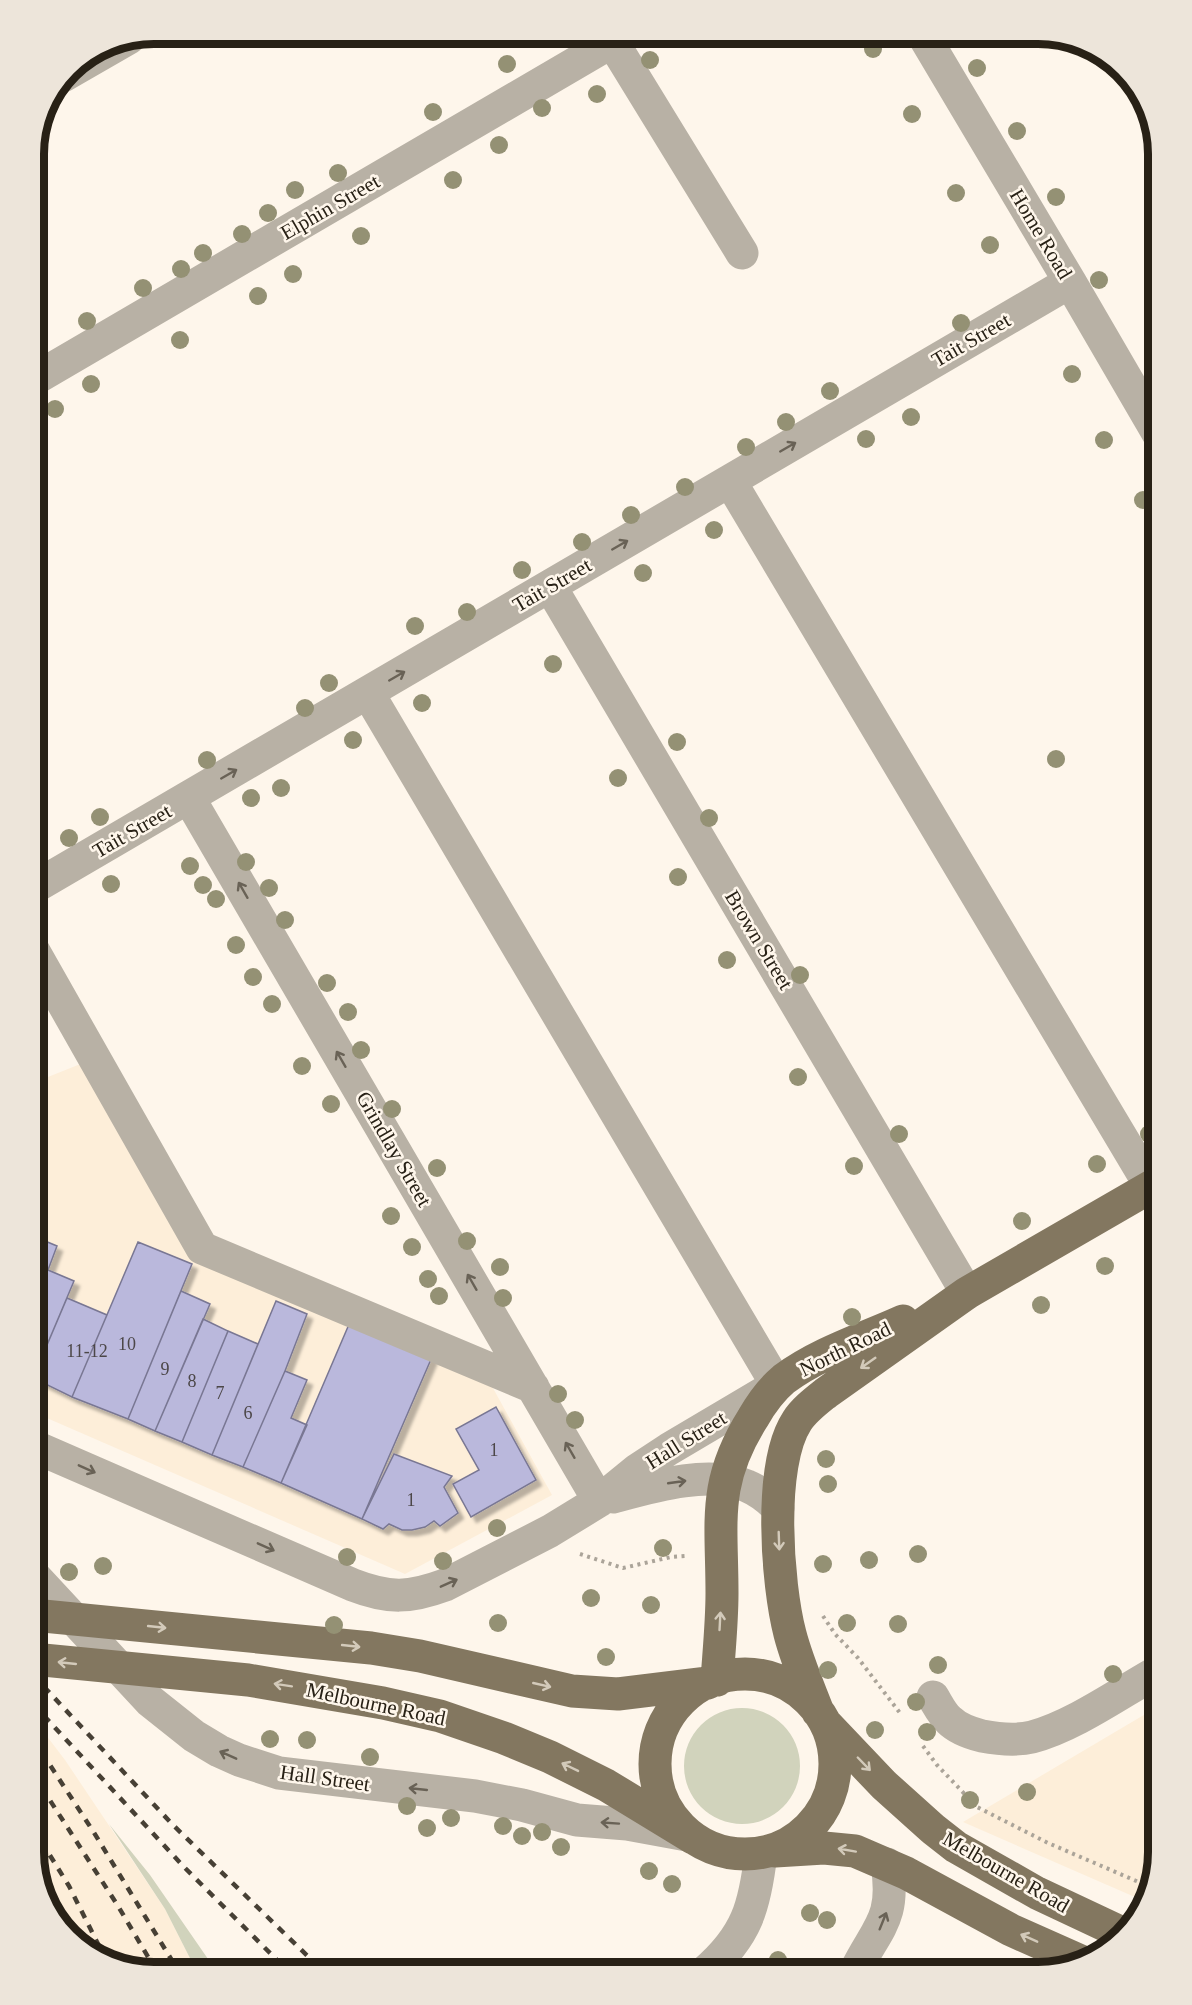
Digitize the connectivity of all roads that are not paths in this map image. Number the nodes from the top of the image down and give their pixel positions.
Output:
1 (602, 44) edge
2 (620, 44) edge
3 (929, 44) edge
4 (742, 253) dead end
5 (1070, 282) junction
6 (44, 374) edge
7 (1148, 392) edge
8 (730, 481) junction
9 (550, 586) junction
10 (368, 693) junction
11 (189, 798) junction
12 (44, 882) edge
13 (44, 969) edge
14 (1148, 1172) edge
15 (1148, 1188) edge
16 (967, 1293) junction
17 (777, 1385) junction
18 (533, 1387) junction
19 (44, 1451) edge
20 (724, 1480) junction
21 (599, 1501) junction
22 (778, 1508) junction
23 (44, 1587) edge
24 (44, 1616) edge
25 (44, 1660) edge
26 (1148, 1677) edge
27 (712, 1681) junction
28 (933, 1697) dead end
29 (821, 1717) junction
30 (691, 1837) junction
31 (764, 1852) junction
32 (887, 1864) junction
33 (1115, 1930) edge
34 (1071, 1957) edge
35 (715, 1962) edge
36 (861, 1962) edge

1 - 6 street, Elphin Street
2 - 4 street
3 - 5 street, Home Road
5 - 7 street, Home Road
8 -> 5 street, Tait Street
9 -> 8 street, Tait Street
8 - 14 street
10 -> 9 street, Tait Street
9 - 16 street, Brown Street
11 -> 10 street, Tait Street
10 - 17 street
11 - 12 street, Tait Street
18 -> 11 street, Grindlay Street
13 - 18 street
15 - 16 main road, North Road
16 - 17 main road, North Road
16 -> 22 main road, North Road
17 - 20 main road, North Road
17 - 21 street, Hall Street
21 -> 18 street, Grindlay Street
19 -> 21 street, Hall Street
21 -> 20 street, Hall Street
20 - 22 street, Hall Street
27 -> 20 main road, North Road
22 -> 29 main road, North Road
30 -> 23 street, Hall Street
24 -> 27 main road
30 -> 25 main road, Melbourne Road
26 - 28 street
27 - 29 main road
27 - 30 main road
29 - 31 main road
29 -> 33 main road, Melbourne Road
30 - 31 main road
32 -> 31 main road, Melbourne Road
31 - 35 street
34 -> 32 main road, Melbourne Road
36 -> 32 street

